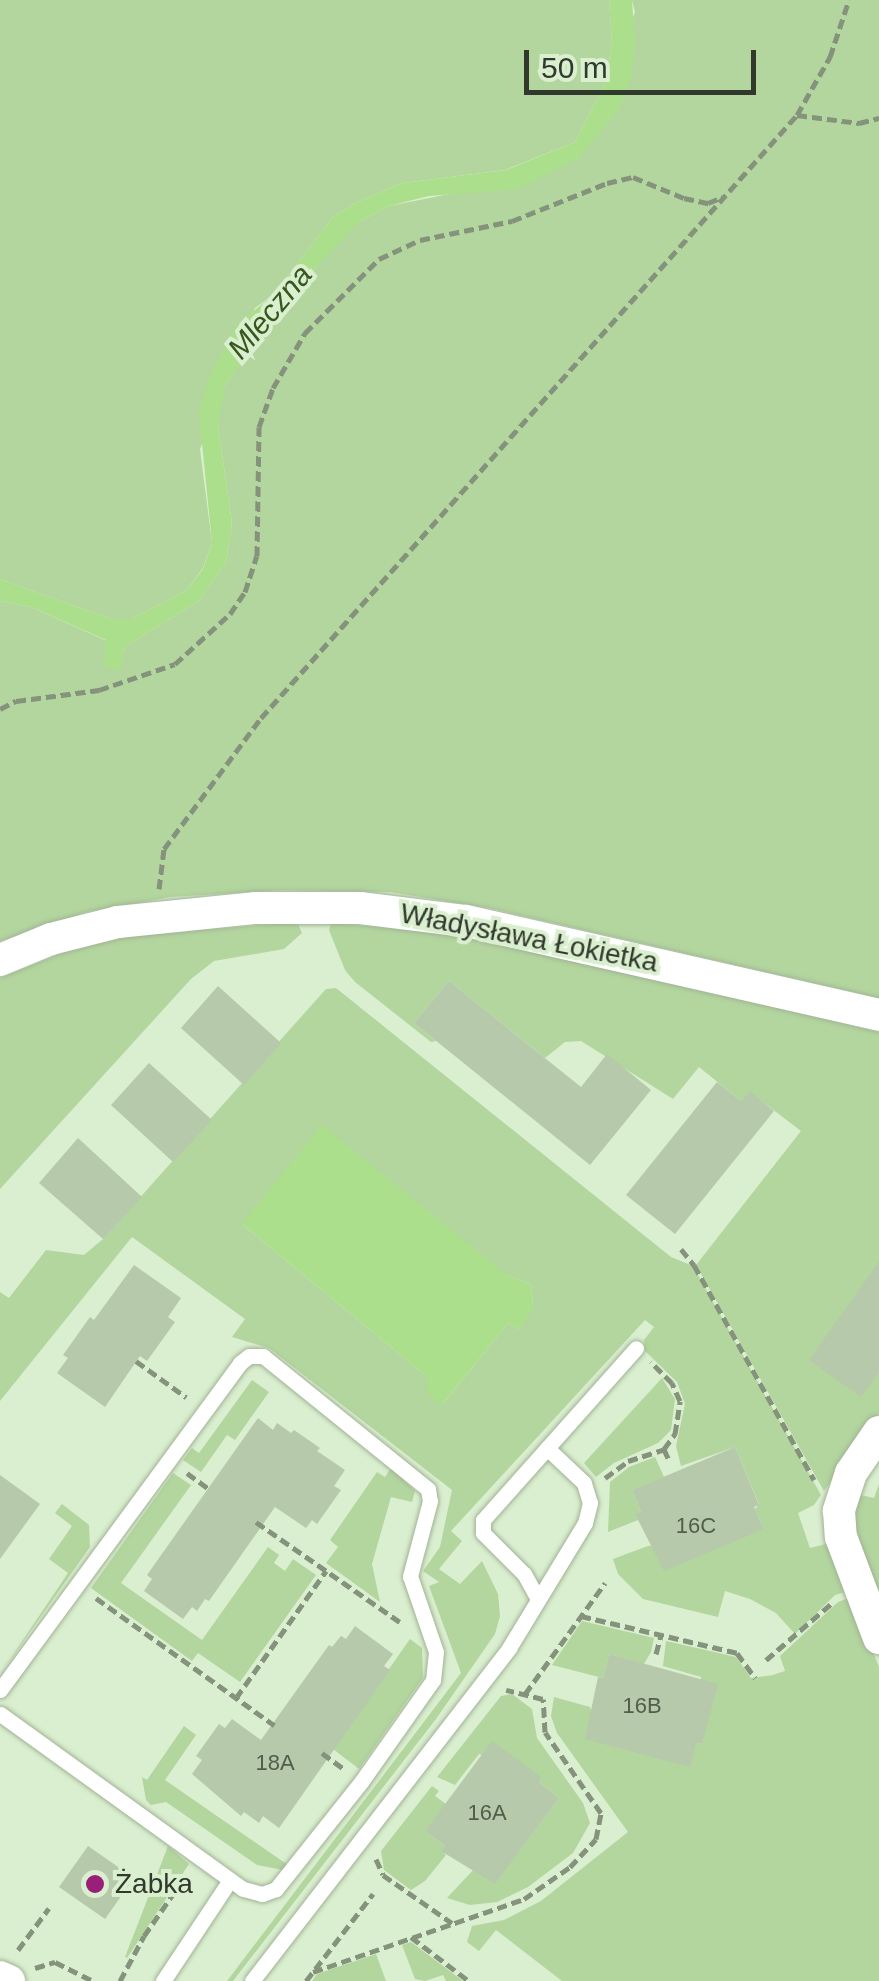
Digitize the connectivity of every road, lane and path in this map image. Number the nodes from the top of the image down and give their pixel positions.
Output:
1 (849, 0) edge
2 (796, 115) junction
3 (879, 118) edge
4 (726, 196) junction
5 (0, 708) edge
6 (158, 916) junction
7 (0, 960) edge
8 (879, 1015) edge
9 (681, 1249) dead end
10 (636, 1348) joint
11 (136, 1362) dead end
12 (205, 1410) junction
13 (879, 1432) edge
14 (548, 1448) junction
15 (664, 1448) junction
16 (669, 1460) dead end
17 (606, 1488) dead end
18 (839, 1512) junction
19 (256, 1522) dead end
20 (326, 1570) junction
21 (605, 1583) dead end
22 (77, 1585) junction
23 (860, 1590) junction
24 (538, 1599) junction
25 (581, 1616) junction
26 (661, 1635) junction
27 (879, 1638) edge
28 (435, 1646) junction
29 (656, 1654) dead end
30 (766, 1660) dead end
31 (755, 1678) dead end
32 (0, 1690) edge
33 (497, 1694) dead end
34 (525, 1694) junction
35 (236, 1698) junction
36 (0, 1714) edge
37 (274, 1725) dead end
38 (377, 1848) dead end
39 (199, 1857) junction
40 (230, 1880) junction
41 (373, 1894) dead end
42 (49, 1908) dead end
43 (452, 1923) junction
44 (411, 1937) junction
45 (13, 1971) edge
46 (313, 1972) junction
47 (93, 1981) edge
48 (120, 1981) edge
49 (163, 1981) edge
50 (252, 1981) edge
51 (306, 1981) edge
52 (469, 1981) edge

1 - 2 path
2 - 3 path
2 - 4 path
4 - 5 path
4 - 6 path
6 - 7 street, Władysława Łokietka
6 - 8 street, Władysława Łokietka
9 - 18 path
10 - 14 lane
10 - 15 path
11 - 12 path
12 - 22 lane
12 - 28 lane
13 - 18 street
14 - 24 lane
14 - 24 lane
15 - 16 path
15 - 17 path
18 - 23 street
19 - 20 path
20 - 28 path
20 - 35 path
21 - 25 path
22 - 32 lane
22 - 35 path
23 - 27 street
23 - 30 path
24 - 50 lane
25 - 26 path
25 - 34 path
26 - 29 path
26 - 31 path
28 - 40 lane
33 - 34 path
34 - 43 path
35 - 37 path
36 - 39 lane
38 - 43 path
39 - 40 lane
39 - 48 path
40 - 49 lane
41 - 46 path
42 - 45 path
43 - 44 path
44 - 46 path
44 - 52 path
45 - 47 path
46 - 51 path

